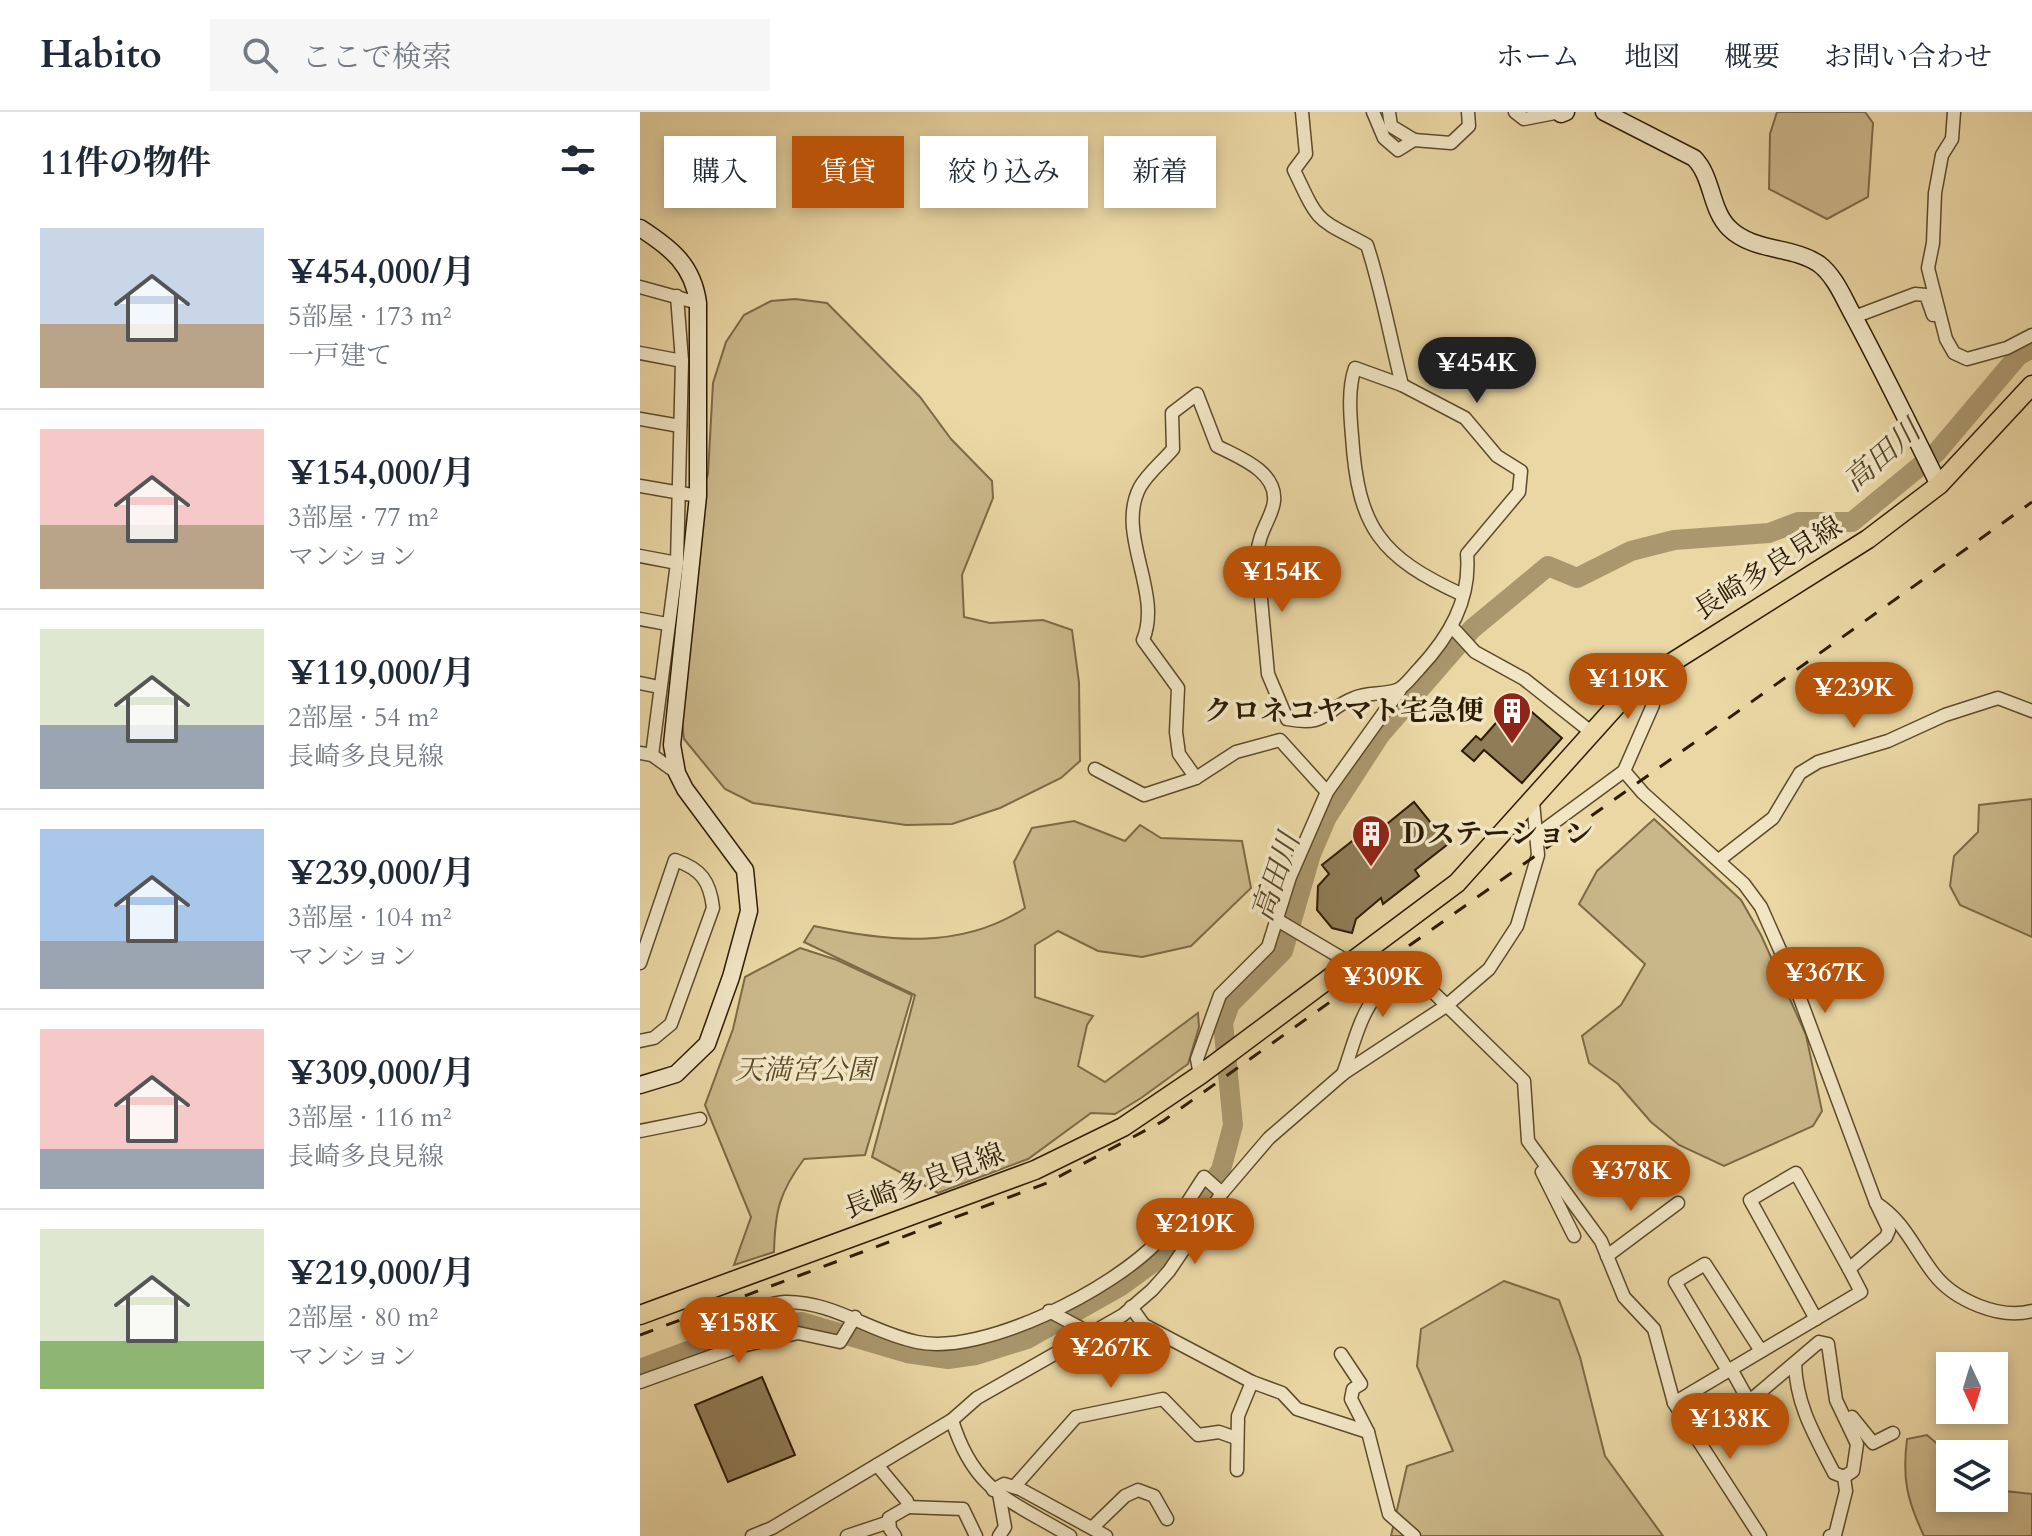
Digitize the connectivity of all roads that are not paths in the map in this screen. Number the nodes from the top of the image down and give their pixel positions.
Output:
1 (1302, 112) edge
2 (1373, 112) edge
3 (1389, 112) edge
4 (1468, 112) edge
5 (1515, 112) edge
6 (1604, 112) edge
7 (1954, 112) edge
8 (1562, 113) edge
9 (1414, 140) junction
10 (640, 228) edge
11 (640, 287) edge
12 (677, 296) junction
13 (698, 303) junction
14 (1854, 317) junction
15 (2032, 335) edge
16 (1946, 339) junction
17 (640, 353) edge
18 (682, 361) junction
19 (1402, 385) junction
20 (2032, 385) edge
21 (640, 419) edge
22 (680, 426) junction
23 (1936, 479) junction
24 (640, 486) edge
25 (678, 493) junction
26 (698, 496) junction
27 (640, 556) edge
28 (677, 563) junction
29 (1463, 595) junction
30 (640, 619) edge
31 (667, 624) junction
32 (1455, 631) junction
33 (1652, 675) junction
34 (640, 683) edge
35 (659, 687) junction
36 (1400, 690) junction
37 (2032, 711) edge
38 (1591, 732) junction
39 (646, 754) edge
40 (1095, 769) dead end
41 (1624, 771) junction
42 (677, 773) junction
43 (1196, 778) junction
44 (1327, 792) junction
45 (1533, 802) junction
46 (1537, 835) junction
47 (1719, 860) junction
48 (1279, 921) junction
49 (640, 963) edge
50 (1350, 963) junction
51 (1446, 1006) junction
52 (640, 1041) edge
53 (1206, 1070) junction
54 (1343, 1075) junction
55 (640, 1085) edge
56 (700, 1119) dead end
57 (640, 1131) edge
58 (1548, 1168) junction
59 (1221, 1191) junction
60 (1678, 1203) dead end
61 (1876, 1203) junction
62 (1574, 1236) dead end
63 (1607, 1256) junction
64 (1849, 1269) junction
65 (1131, 1307) junction
66 (1049, 1311) junction
67 (2032, 1311) edge
68 (640, 1315) edge
69 (855, 1317) junction
70 (1816, 1319) junction
71 (1090, 1333) junction
72 (737, 1347) junction
73 (1761, 1351) junction
74 (1341, 1354) dead end
75 (1795, 1363) junction
76 (1730, 1370) junction
77 (640, 1382) edge
78 (1252, 1382) junction
79 (1835, 1395) junction
80 (1674, 1403) junction
81 (952, 1420) junction
82 (1368, 1432) junction
83 (1893, 1433) dead end
84 (1236, 1438) junction
85 (877, 1465) junction
86 (1237, 1470) dead end
87 (1844, 1477) junction
88 (1014, 1487) junction
89 (996, 1492) junction
90 (908, 1507) junction
91 (1167, 1519) dead end
92 (889, 1522) junction
93 (1092, 1528) junction
94 (752, 1536) edge
95 (847, 1536) edge
96 (895, 1536) edge
97 (976, 1536) edge
98 (1002, 1536) edge
99 (1070, 1536) edge
100 (1106, 1536) edge
101 (1414, 1536) edge
102 (1760, 1536) edge
103 (1830, 1536) edge

1 - 19 street
2 - 9 street
3 - 9 street
4 - 9 street
5 - 8 street
6 - 14 street
7 - 16 street
10 - 13 street
11 - 12 street
12 - 13 street
12 - 18 street
13 - 26 street
14 - 16 street
14 - 23 street
15 - 16 street
17 - 18 street
18 - 22 street
19 - 29 street
19 - 29 street
20 - 23 main road, 長崎多良見線
21 - 22 street
22 - 25 street
23 - 33 main road, 長崎多良見線
24 - 25 street
25 - 26 street
25 - 28 street
26 - 42 street
27 - 28 street
28 - 31 street
29 - 32 street
30 - 31 street
31 - 35 street
32 - 36 street
32 - 38 street
33 - 38 main road, 長崎多良見線
33 - 41 street
34 - 35 street
35 - 39 street
36 - 43 street
36 - 44 street
37 - 47 street
38 - 45 main road, 長崎多良見線
39 - 42 street
40 - 43 street
41 - 46 street
41 - 47 street
42 - 55 street
43 - 44 street
44 - 48 street
45 - 46 street
45 - 50 main road, 長崎多良見線
46 - 51 street
47 - 61 street
48 - 50 street
48 - 53 street
49 - 52 street
50 - 53 main road, 長崎多良見線
51 - 54 street
51 - 54 street
51 - 58 street
53 - 68 main road, 長崎多良見線
54 - 59 street
56 - 57 street
58 - 62 street
58 - 63 street
59 - 65 street
59 - 66 street
60 - 63 street
61 - 64 street
61 - 67 street
63 - 80 street
64 - 70 street
64 - 70 street
65 - 71 street
65 - 78 street
66 - 69 street
66 - 71 street
69 - 72 street
69 - 72 street
70 - 73 street
71 - 81 street
72 - 77 street
73 - 76 street
73 - 76 street
74 - 82 street
75 - 76 street
75 - 79 street
75 - 87 street
76 - 80 street
78 - 82 street
78 - 84 street
79 - 83 street
79 - 87 street
80 - 102 street
81 - 85 street
81 - 89 street
82 - 101 street
84 - 86 street
84 - 88 street
85 - 90 street
85 - 94 street
87 - 103 street
88 - 89 street
88 - 93 street
89 - 98 street
89 - 99 street
90 - 92 street
90 - 97 street
91 - 93 street
92 - 95 street
92 - 96 street
93 - 100 street

